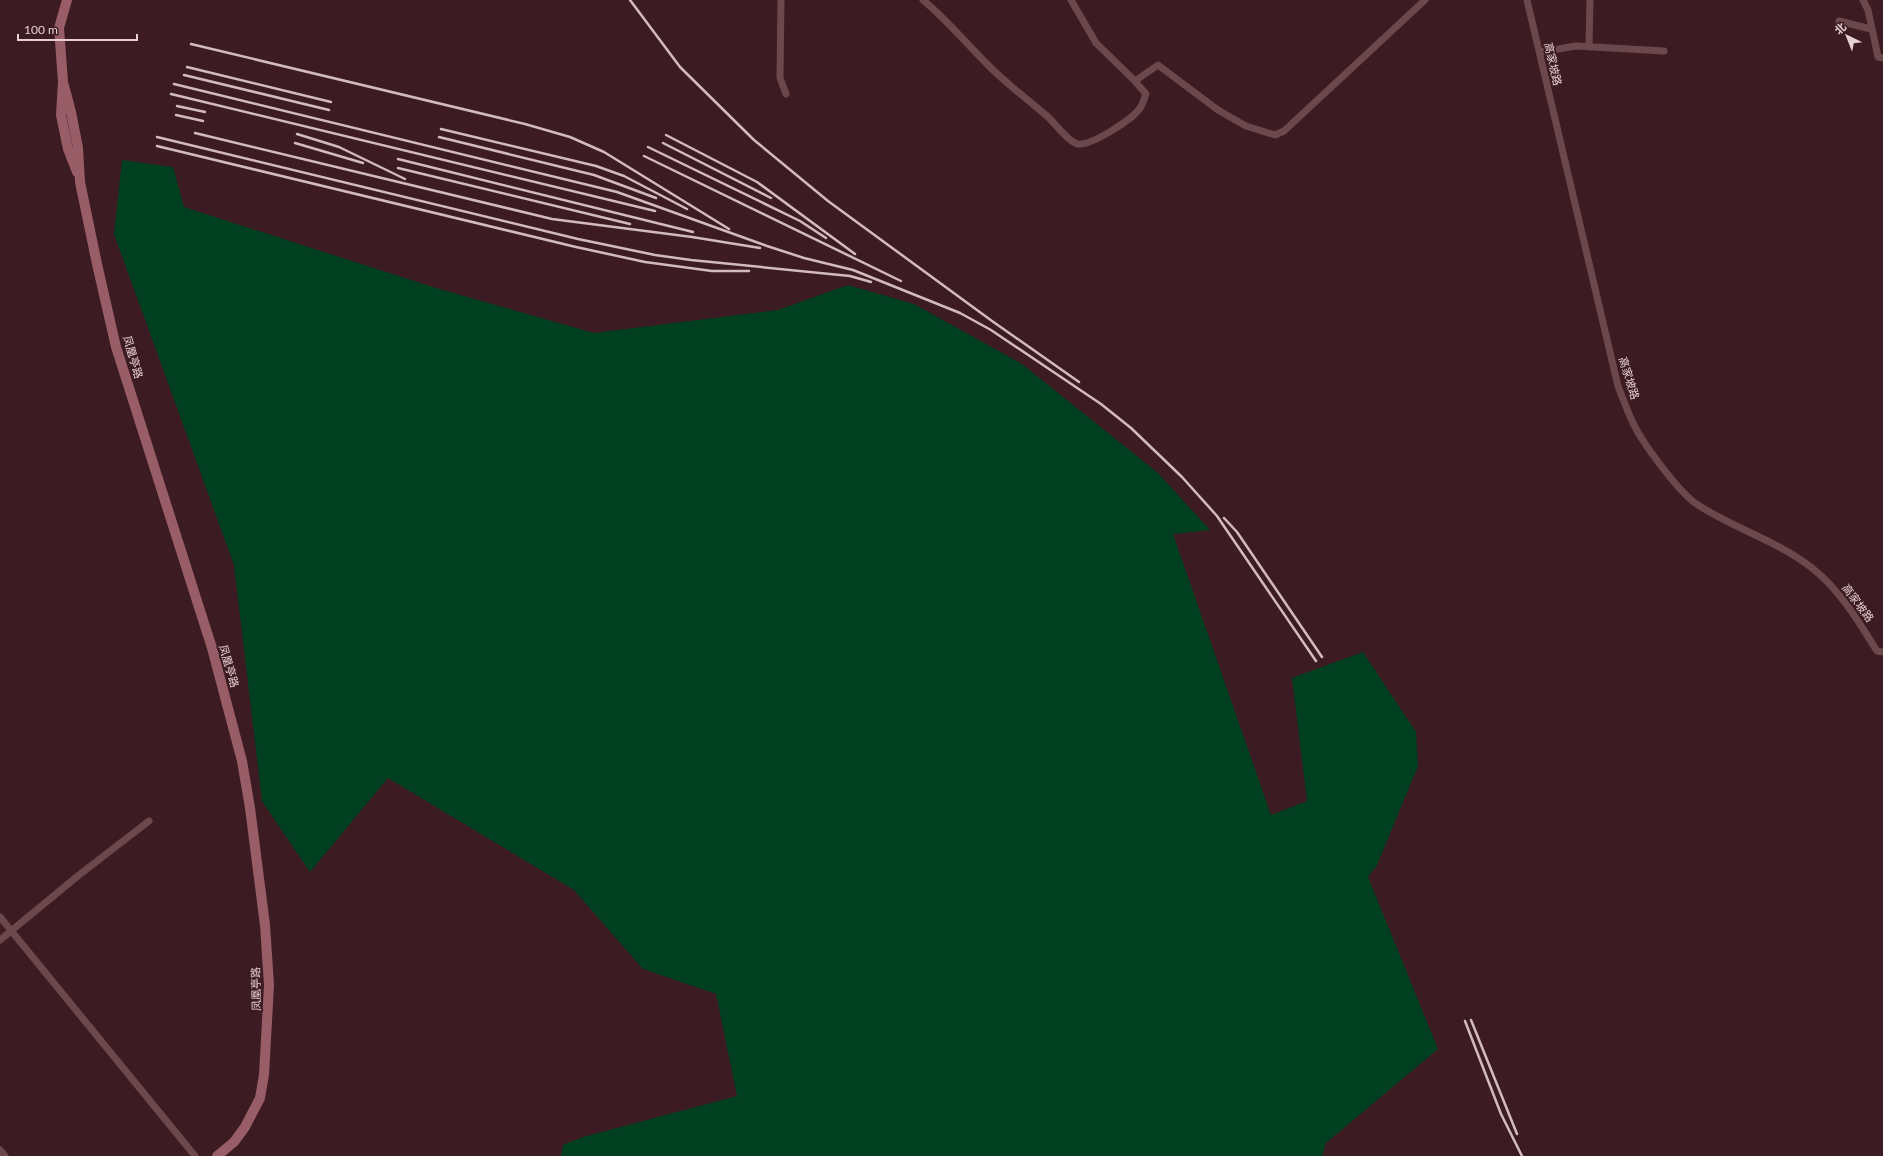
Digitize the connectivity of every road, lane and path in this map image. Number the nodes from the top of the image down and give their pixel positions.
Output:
1 (67, 0) edge
2 (781, 0) edge
3 (923, 0) edge
4 (1071, 0) edge
5 (1425, 0) edge
6 (1527, 0) edge
7 (1590, 0) edge
8 (1863, 0) edge
9 (1839, 21) dead end
10 (1871, 29) junction
11 (1589, 46) junction
12 (1664, 51) dead end
13 (1541, 52) dead end
14 (1883, 58) edge
15 (1135, 81) junction
16 (786, 94) dead end
17 (1883, 652) edge
18 (149, 821) dead end
19 (0, 917) edge
20 (11, 930) junction
21 (0, 940) edge
22 (0, 1150) edge
23 (5, 1156) edge
24 (195, 1156) edge
25 (217, 1156) edge

1 - 25 street, 凤凰亭路
2 - 16 street
3 - 15 street
4 - 15 street
5 - 15 street
6 - 17 street, 高家坡路
7 - 11 street
8 - 10 street
9 - 10 street
10 - 14 street
11 - 12 street
11 - 13 street
18 - 20 street
19 - 20 street
20 - 21 street
20 - 24 street
22 - 23 street

